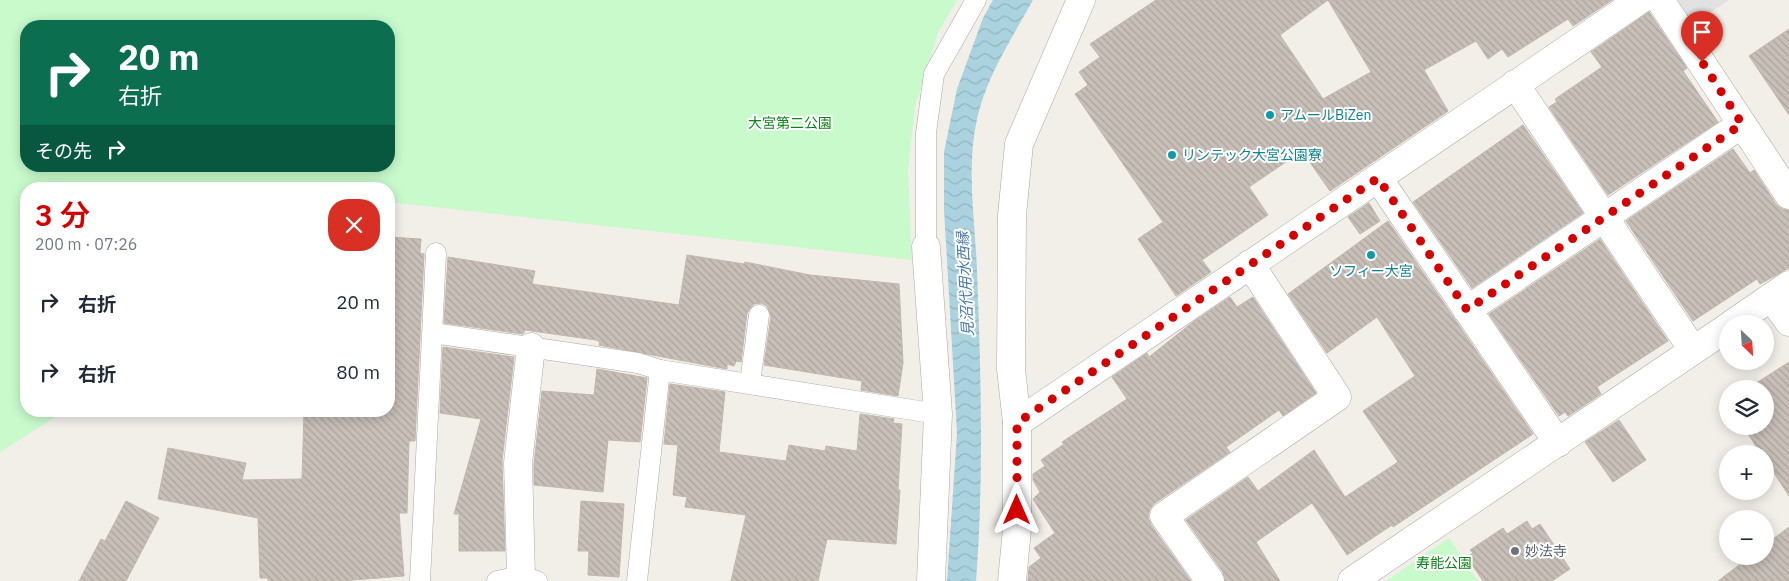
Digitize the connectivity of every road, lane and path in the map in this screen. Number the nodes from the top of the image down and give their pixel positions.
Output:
1 (976, 0) edge
2 (1081, 0) edge
3 (1640, 0) edge
4 (1660, 0) edge
5 (1515, 84) junction
6 (1742, 124) junction
7 (1378, 178) junction
8 (1789, 195) edge
9 (1605, 217) junction
10 (926, 247) joint
11 (436, 254) dead end
12 (1250, 264) junction
13 (1780, 291) edge
14 (1467, 310) junction
15 (759, 315) dead end
16 (1745, 315) edge
17 (1789, 322) edge
18 (433, 333) junction
19 (1719, 333) edge
20 (532, 348) junction
21 (1693, 350) junction
22 (660, 370) junction
23 (750, 383) junction
24 (938, 414) junction
25 (1017, 423) junction
26 (1558, 443) junction
27 (518, 580) edge
28 (420, 581) edge
29 (637, 581) edge
30 (931, 581) edge
31 (1012, 581) edge
32 (1210, 581) edge
33 (1352, 581) edge

1 - 10 lane
2 - 25 street
3 - 5 street
4 - 6 street
5 - 7 street
5 - 9 street
6 - 8 street
6 - 9 street
7 - 12 street
7 - 14 street
9 - 14 street
9 - 21 street
10 - 24 street
11 - 18 lane
12 - 25 street
12 - 32 street
13 - 16 street
13 - 17 street
14 - 26 street
15 - 23 lane
18 - 20 lane
18 - 28 lane
19 - 21 street
20 - 22 lane
20 - 27 street
21 - 26 street
22 - 23 lane
22 - 29 lane
23 - 24 lane
24 - 30 street
25 - 31 street
26 - 33 street

